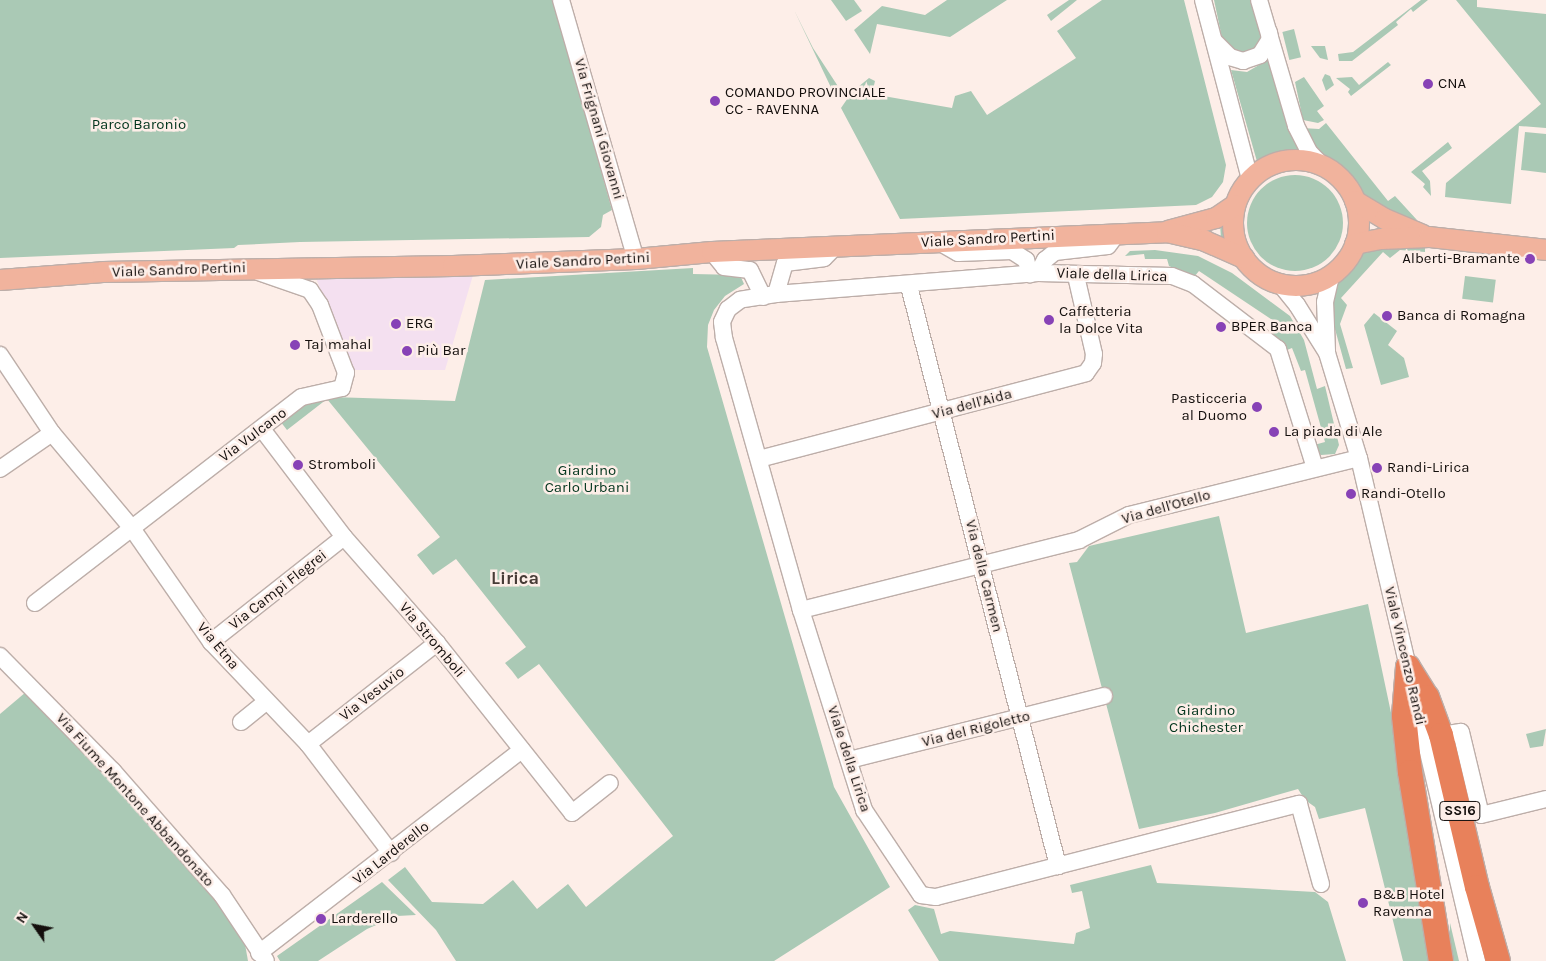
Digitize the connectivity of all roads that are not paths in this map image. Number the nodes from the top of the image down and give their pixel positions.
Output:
1 (561, 0) edge
2 (1203, 0) edge
3 (1258, 0) edge
4 (1268, 25) junction
5 (1213, 40) junction
6 (1323, 166) junction
7 (1250, 179) junction
8 (1355, 201) junction
9 (1236, 205) junction
10 (1167, 232) junction
11 (1117, 234) junction
12 (1430, 237) junction
13 (939, 242) junction
14 (1355, 244) junction
15 (835, 247) junction
16 (1546, 250) edge
17 (712, 252) junction
18 (1244, 258) junction
19 (636, 259) junction
20 (248, 268) junction
21 (1034, 274) junction
22 (1331, 275) junction
23 (1076, 276) junction
24 (0, 280) edge
25 (1280, 284) junction
26 (909, 286) junction
27 (769, 296) junction
28 (1327, 353) junction
29 (0, 355) edge
30 (943, 412) junction
31 (262, 429) junction
32 (52, 433) junction
33 (1360, 458) junction
34 (759, 459) junction
35 (1315, 468) junction
36 (0, 469) edge
37 (131, 527) junction
38 (344, 538) junction
39 (980, 563) junction
40 (35, 604) dead end
41 (801, 610) junction
42 (211, 642) junction
43 (436, 643) junction
44 (0, 656) edge
45 (1408, 668) junction
46 (1104, 696) dead end
47 (267, 701) junction
48 (1021, 717) junction
49 (241, 722) dead end
50 (1441, 735) junction
51 (308, 744) junction
52 (522, 750) junction
53 (849, 760) junction
54 (610, 783) dead end
55 (1546, 799) edge
56 (391, 853) junction
57 (1058, 866) junction
58 (1321, 884) dead end
59 (261, 958) edge
60 (1441, 961) edge
61 (1477, 961) edge
62 (1498, 961) edge

1 - 19 street, Via Frignani Giovanni
2 - 5 street
3 - 4 street
4 - 5 street
4 - 6 street
5 - 7 street
6 - 7 main road
6 - 8 main road
7 - 9 main road
8 - 12 main road
8 - 14 main road
9 - 10 main road, Viale Sandro Pertini
9 - 18 main road
10 - 11 main road, Viale Sandro Pertini
10 - 18 main road, Viale Sandro Pertini
11 - 13 main road, Viale Sandro Pertini
11 - 21 street, Viale della Lirica
12 - 14 main road
12 - 16 main road
13 - 15 main road, Viale Sandro Pertini
13 - 21 street
14 - 22 main road
15 - 17 main road, Viale Sandro Pertini
15 - 27 street
17 - 19 main road, Viale Sandro Pertini
17 - 27 street
18 - 25 main road
19 - 20 main road, Viale Sandro Pertini
20 - 24 main road, Viale Sandro Pertini
20 - 31 street, Via Vulcano
21 - 23 street, Viale della Lirica
21 - 26 street, Viale della Lirica
22 - 25 main road
22 - 28 street, Viale Vincenzo Randi
23 - 30 street, Via dell'Aida
23 - 35 street, Viale della Lirica
25 - 28 street, Viale Vincenzo Randi
26 - 27 street, Viale della Lirica
26 - 30 street, Via della Carmen
27 - 34 street, Viale della Lirica
28 - 33 street, Viale Vincenzo Randi
29 - 32 street, Via Etna
30 - 34 street, Via dell'Aida
30 - 39 street, Via della Carmen
31 - 37 street, Via Vulcano
31 - 38 street, Via Stromboli
32 - 36 street
32 - 37 street, Via Etna
33 - 35 street, Via dell'Otello
33 - 45 street, Viale Vincenzo Randi
34 - 41 street, Viale della Lirica
35 - 39 street, Via dell'Otello
37 - 40 street, Via Vulcano
37 - 42 street, Via Etna
38 - 42 street, Via Campi Flegrei
38 - 43 street, Via Stromboli
39 - 41 street, Via dell'Otello
39 - 48 street, Via della Carmen
41 - 53 street, Viale della Lirica
42 - 47 street, Via Etna
43 - 51 street, Via Vesuvio
43 - 52 street, Via Stromboli
44 - 59 street, Via Fiume Montone Abbandonato
45 - 50 highway, SS16
45 - 60 highway, SS16
45 - 61 street, Viale Vincenzo Randi
46 - 48 street, Via del Rigoletto
47 - 49 street
47 - 51 street, Via Etna
48 - 53 street, Via del Rigoletto
48 - 57 street, Via della Carmen
50 - 55 street
50 - 62 highway, SS16
51 - 56 street, Via Etna
52 - 54 street, Via Stromboli
52 - 56 street, Via Larderello
53 - 57 street, Viale della Lirica
56 - 59 street, Via Larderello
57 - 58 street, Viale della Lirica

